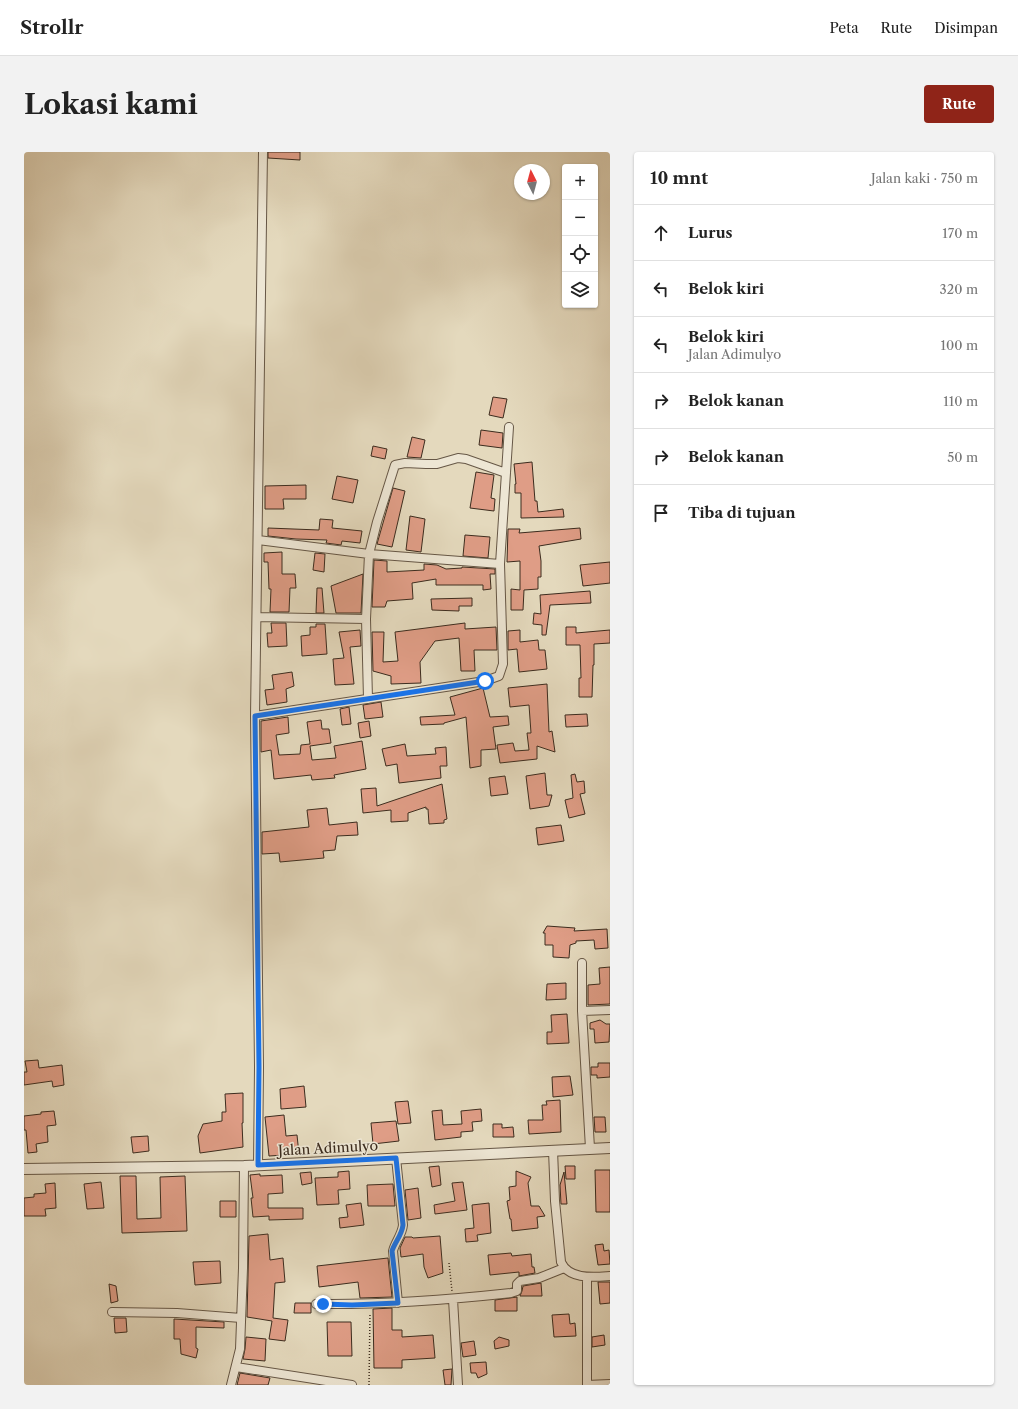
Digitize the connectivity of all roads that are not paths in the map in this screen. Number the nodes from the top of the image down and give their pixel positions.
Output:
1 (263, 152) edge
2 (509, 427) dead end
3 (506, 473) junction
4 (258, 540) junction
5 (369, 554) junction
6 (500, 564) junction
7 (257, 618) junction
8 (366, 618) junction
9 (368, 699) junction
10 (255, 716) junction
11 (582, 963) dead end
12 (610, 1010) edge
13 (582, 1011) junction
14 (590, 1148) junction
15 (610, 1148) edge
16 (553, 1150) junction
17 (396, 1158) junction
18 (258, 1165) junction
19 (244, 1166) junction
20 (24, 1169) edge
21 (564, 1268) junction
22 (610, 1276) edge
23 (587, 1277) junction
24 (452, 1299) junction
25 (398, 1303) junction
26 (316, 1304) dead end
27 (112, 1312) dead end
28 (241, 1318) junction
29 (236, 1367) junction
30 (610, 1384) edge
31 (231, 1385) edge
32 (352, 1385) edge
33 (458, 1385) edge
34 (587, 1385) edge

1 - 4 street
2 - 3 street
3 - 5 street
3 - 6 street
4 - 5 street
4 - 7 street
5 - 6 street
5 - 8 street
6 - 9 street
7 - 8 street
7 - 10 street
8 - 9 street
9 - 10 street
10 - 18 street
11 - 13 street
12 - 13 street
13 - 14 street
14 - 15 street, Jalan Adimulyo
14 - 16 street, Jalan Adimulyo
16 - 17 street, Jalan Adimulyo
16 - 21 street
17 - 18 street, Jalan Adimulyo
17 - 25 street
18 - 19 street, Jalan Adimulyo
19 - 20 street, Jalan Adimulyo
19 - 28 street
21 - 23 street
21 - 24 street
22 - 23 street
23 - 34 street
24 - 25 street
24 - 33 street
25 - 26 street
27 - 28 street
28 - 29 street
29 - 31 street
29 - 32 street
30 - 34 street

